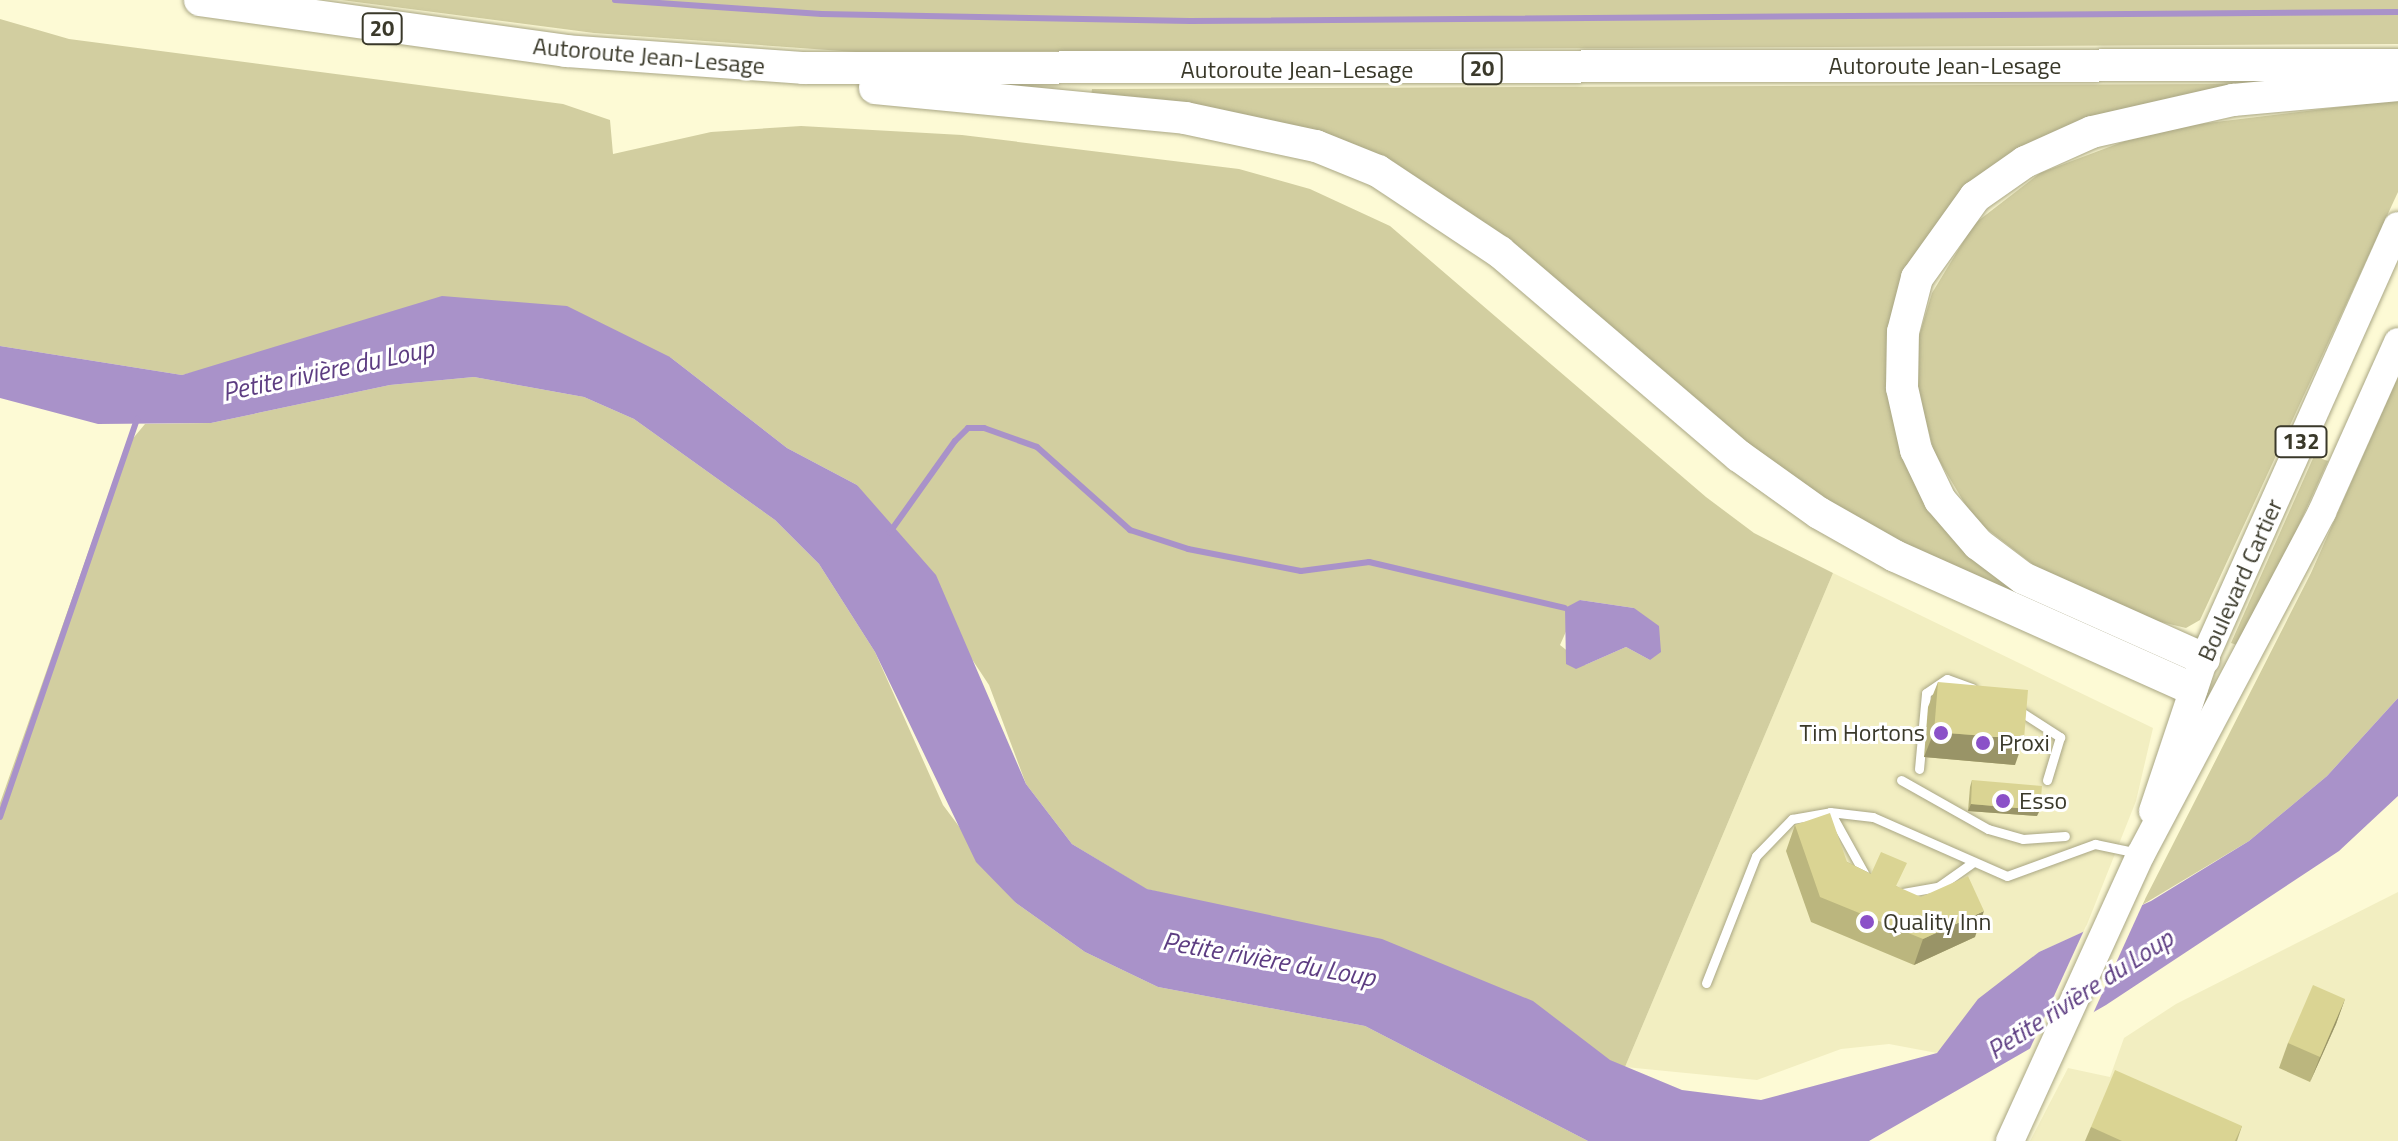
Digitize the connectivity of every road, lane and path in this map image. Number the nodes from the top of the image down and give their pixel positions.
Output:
1 (200, 0) edge
2 (566, 51) junction
3 (2398, 65) edge
4 (2398, 85) edge
5 (2398, 226) edge
6 (2398, 342) edge
7 (2204, 659) junction
8 (2238, 674) junction
9 (2192, 689) junction
10 (1981, 692) edge
11 (2005, 703) edge
12 (2223, 703) junction
13 (1919, 769) dead end
14 (1901, 780) dead end
15 (2047, 780) dead end
16 (1830, 812) junction
17 (2065, 836) dead end
18 (2141, 854) junction
19 (1972, 863) junction
20 (1877, 883) edge
21 (1888, 888) edge
22 (1706, 983) dead end
23 (2015, 1130) edge

1 - 2 highway, Autoroute Jean-Lesage / 20
2 - 3 highway, Autoroute Jean-Lesage / 20
2 - 9 highway
4 - 7 highway
5 - 7 main road, Boulevard Cartier / 132
6 - 8 main road, Boulevard Cartier / 132
7 - 8 main road
7 - 9 main road, Boulevard Cartier / 132
8 - 12 main road, Boulevard Cartier / 132
9 - 12 main road
9 - 18 main road, Boulevard Cartier / 132
10 - 13 lane
11 - 15 lane
12 - 18 main road, Boulevard Cartier / 132
14 - 17 lane
16 - 19 lane
16 - 20 lane
16 - 22 lane
18 - 19 lane
18 - 23 main road, Boulevard Cartier / 132
19 - 21 lane

